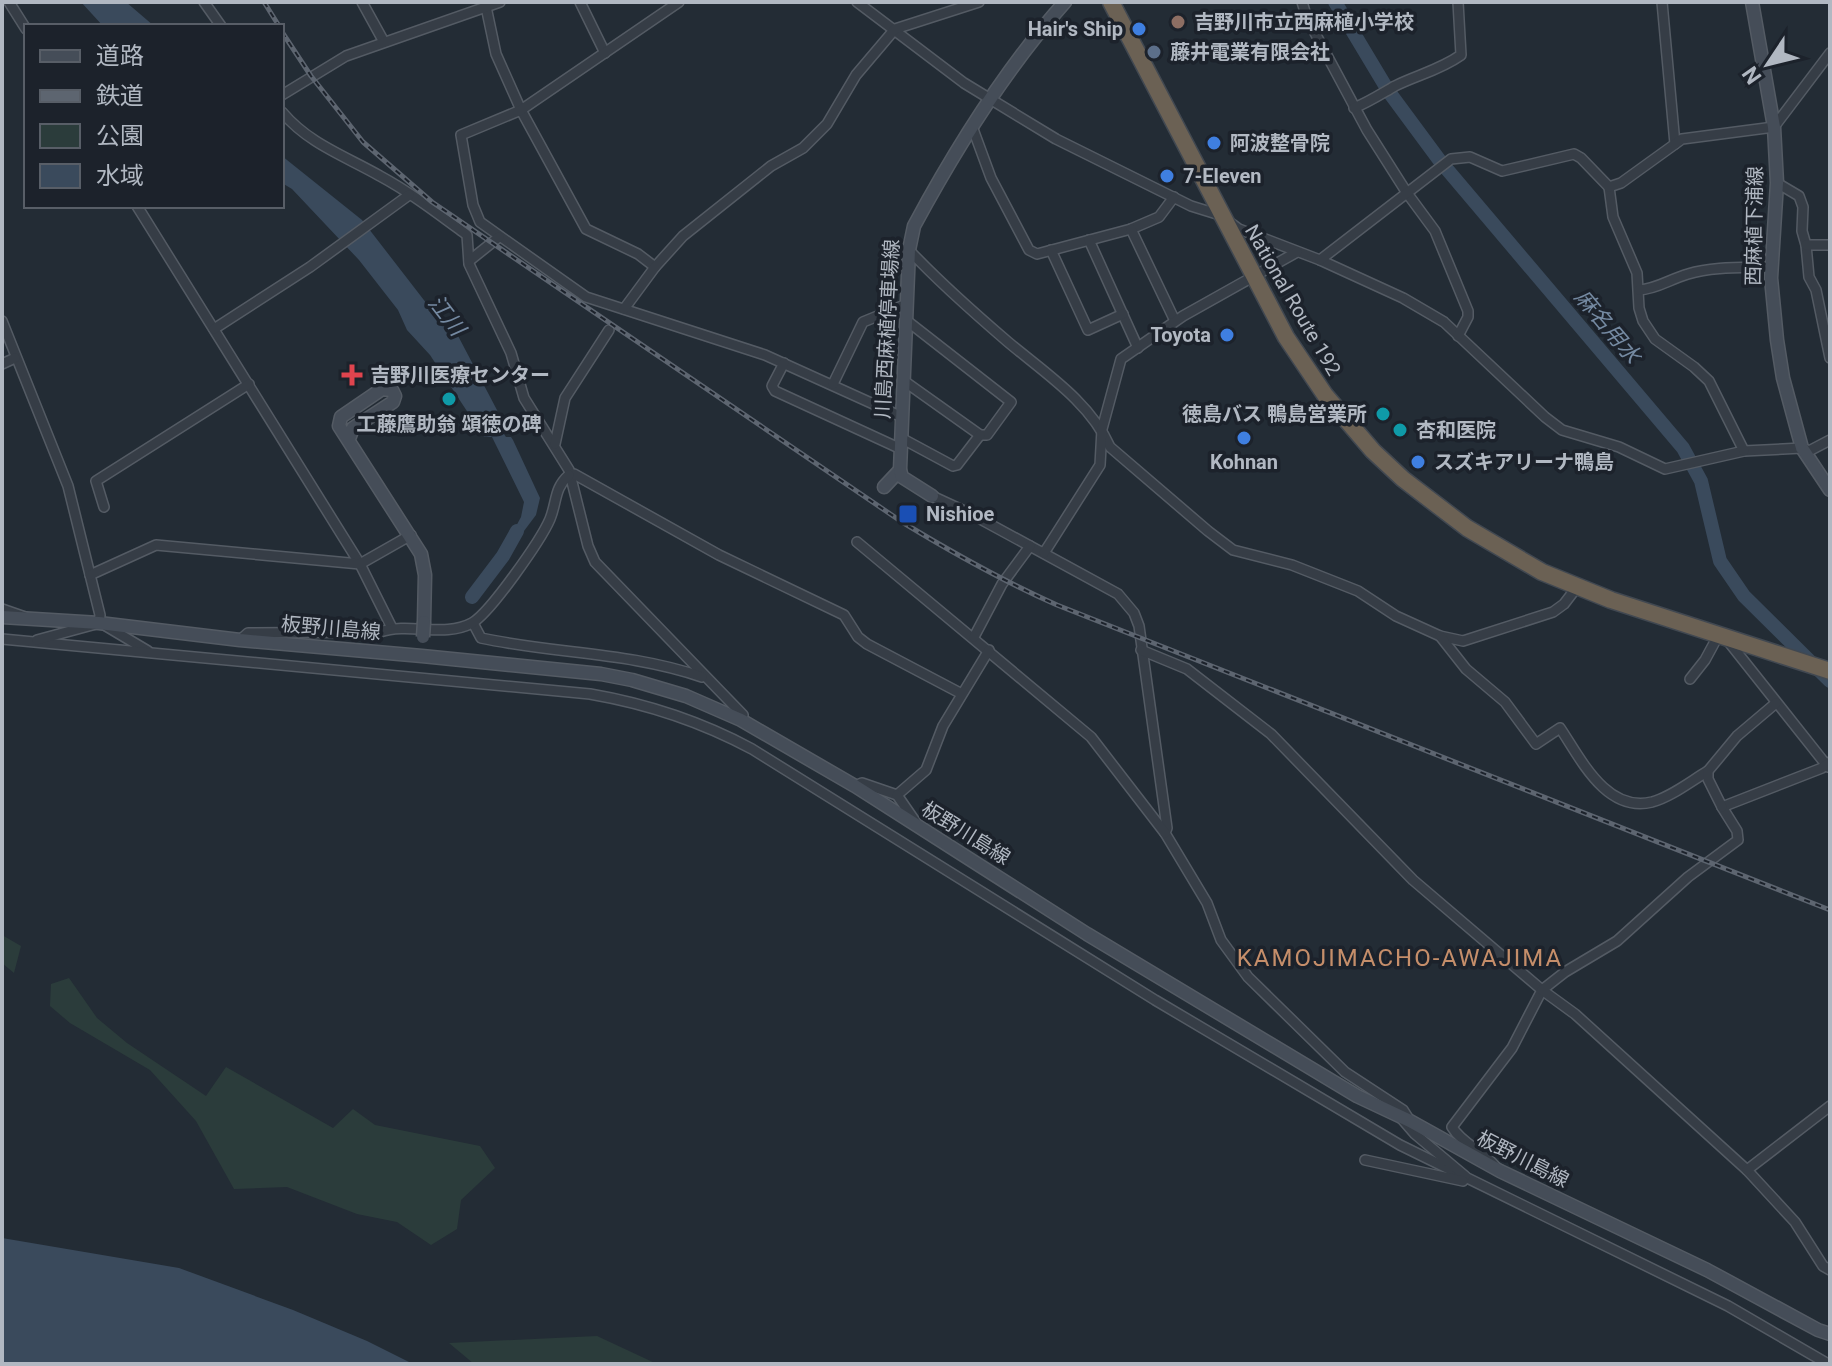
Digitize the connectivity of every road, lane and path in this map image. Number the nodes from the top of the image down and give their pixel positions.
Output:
1 (9, 2) edge
2 (204, 2) edge
3 (362, 2) edge
4 (500, 2) edge
5 (580, 2) edge
6 (679, 2) edge
7 (857, 2) edge
8 (979, 2) edge
9 (1065, 2) edge
10 (1111, 2) edge
11 (1302, 2) edge
12 (1458, 2) edge
13 (1662, 2) edge
14 (1752, 2) edge
15 (485, 5) edge
16 (220, 24) edge
17 (24, 26) edge
18 (895, 29) junction
19 (384, 42) junction
20 (605, 53) junction
21 (1830, 53) edge
22 (284, 94) edge
23 (991, 100) junction
24 (1354, 108) junction
25 (521, 110) junction
26 (284, 114) edge
27 (1774, 127) junction
28 (973, 129) junction
29 (1675, 144) junction
30 (1777, 183) junction
31 (1609, 187) junction
32 (1407, 193) junction
33 (409, 195) junction
34 (1174, 197) junction
35 (138, 208) edge
36 (1220, 215) junction
37 (1131, 229) junction
38 (467, 235) junction
39 (499, 237) junction
40 (1089, 240) junction
41 (1806, 245) junction
42 (1830, 245) edge
43 (487, 249) junction
44 (909, 250) junction
45 (1051, 250) junction
46 (1297, 252) junction
47 (1320, 260) junction
48 (469, 261) junction
49 (655, 267) junction
50 (1772, 267) junction
51 (1254, 278) junction
52 (1639, 290) junction
53 (907, 304) junction
54 (624, 309) junction
55 (1123, 314) junction
56 (906, 320) junction
57 (2, 321) edge
58 (1175, 321) junction
59 (214, 329) junction
60 (609, 330) dead end
61 (1458, 336) junction
62 (1138, 348) junction
63 (15, 358) junction
64 (1830, 358) edge
65 (784, 363) junction
66 (2, 364) edge
67 (904, 381) junction
68 (249, 384) junction
69 (833, 384) junction
70 (902, 417) junction
71 (1102, 429) junction
72 (980, 435) junction
73 (349, 439) junction
74 (1830, 440) edge
75 (555, 444) junction
76 (901, 444) junction
77 (1802, 448) junction
78 (1744, 451) junction
79 (900, 470) junction
80 (569, 475) junction
81 (884, 487) dead end
82 (1830, 490) edge
83 (932, 496) joint
84 (104, 507) dead end
85 (411, 535) junction
86 (857, 542) dead end
87 (1030, 546) junction
88 (1044, 553) junction
89 (360, 564) junction
90 (90, 575) junction
91 (1577, 587) junction
92 (2, 609) edge
93 (2, 617) edge
94 (28, 619) junction
95 (99, 623) junction
96 (473, 623) junction
97 (392, 628) junction
98 (1440, 636) junction
99 (974, 637) junction
100 (1722, 637) junction
101 (2, 639) edge
102 (240, 640) junction
103 (34, 642) junction
104 (989, 650) junction
105 (1141, 650) junction
106 (151, 652) junction
107 (422, 656) junction
108 (1830, 671) edge
109 (705, 678) junction
110 (1690, 679) dead end
111 (960, 693) junction
112 (1776, 703) junction
113 (741, 720) junction
114 (1829, 766) edge
115 (1708, 771) junction
116 (855, 786) junction
117 (897, 795) junction
118 (1722, 807) junction
119 (919, 827) junction
120 (1165, 833) junction
121 (1542, 990) junction
122 (1830, 1106) edge
123 (1405, 1120) junction
124 (1365, 1160) dead end
125 (1747, 1170) junction
126 (1500, 1171) junction
127 (1466, 1179) junction
128 (1830, 1270) edge
129 (1830, 1334) edge
130 (1828, 1364) edge

1 - 17 street
2 - 16 street
3 - 19 street
4 - 15 street
5 - 20 street
6 - 20 street
7 - 18 street
8 - 18 street
9 - 23 main road, 川島西麻植停車場線
10 - 36 highway, National Route 192
11 - 24 street
12 - 24 street
13 - 29 street
14 - 27 main road, 西麻植下浦線
15 - 19 street
15 - 25 street
18 - 23 street
18 - 49 street
19 - 22 street
20 - 25 street
21 - 27 street
23 - 28 main road, 川島西麻植停車場線
23 - 34 street
24 - 32 street
25 - 39 street
25 - 49 street
26 - 33 street
27 - 29 street
27 - 30 main road, 西麻植下浦線
28 - 44 main road, 川島西麻植停車場線
28 - 45 street
29 - 31 street
30 - 41 street
30 - 50 main road, 西麻植下浦線
31 - 32 street
31 - 52 street
32 - 47 street
32 - 61 street
33 - 38 street
33 - 59 street
34 - 36 street
34 - 37 street
35 - 59 street
36 - 46 street
36 - 51 highway, National Route 192
37 - 40 street
37 - 58 street
38 - 43 street
38 - 48 street
39 - 43 street
39 - 54 street
40 - 45 street
40 - 55 street
41 - 42 street
41 - 64 street
43 - 48 street
44 - 53 main road, 川島西麻植停車場線
44 - 71 street
45 - 55 street
46 - 47 street
46 - 51 street
47 - 61 street
48 - 75 street
49 - 54 street
50 - 52 street
50 - 77 main road, 西麻植下浦線
51 - 58 street
51 - 91 highway, National Route 192
52 - 78 street
53 - 56 main road, 川島西麻植停車場線
53 - 69 street
54 - 65 street
55 - 62 street
56 - 67 main road, 川島西麻植停車場線
56 - 72 street
57 - 63 street
58 - 62 street
59 - 68 street
60 - 75 street
61 - 78 street
62 - 71 street
63 - 66 street
63 - 90 street
65 - 69 street
65 - 76 street
67 - 70 main road, 川島西麻植停車場線
67 - 72 street
68 - 84 street
68 - 89 street
69 - 70 street
70 - 76 main road, 川島西麻植停車場線
71 - 88 street
71 - 98 street
72 - 76 street
73 - 73 main road
73 - 85 main road
74 - 77 street
75 - 80 street
76 - 79 main road, 川島西麻植停車場線
77 - 78 street
77 - 82 main road, 西麻植下浦線
79 - 81 main road
79 - 83 main road
80 - 96 street
80 - 109 street
80 - 111 street
83 - 87 street
85 - 89 street
85 - 107 main road, bridge
86 - 99 street
87 - 88 street
87 - 99 street
88 - 105 street
89 - 90 street
89 - 97 street
90 - 95 street
91 - 98 street
91 - 100 highway, National Route 192
92 - 94 street
93 - 94 main road, 板野川島線
94 - 95 main road, 板野川島線
95 - 102 main road, 板野川島線
95 - 103 street
95 - 106 street
96 - 97 street
96 - 109 street
97 - 102 street
98 - 115 street
99 - 104 street
100 - 108 highway, National Route 192
100 - 110 street
100 - 112 street
101 - 103 street
102 - 107 main road, 板野川島線
103 - 106 street
104 - 111 street
104 - 120 street
105 - 120 street
105 - 121 street
106 - 127 street
107 - 113 main road, 板野川島線
109 - 113 street
111 - 117 street
112 - 114 street
112 - 115 street
113 - 116 main road, 板野川島線
114 - 118 street
115 - 118 street
116 - 117 street
116 - 119 main road, 板野川島線
117 - 119 street
118 - 121 street
119 - 123 main road, 板野川島線
120 - 123 street
121 - 125 street
121 - 126 street
122 - 125 street
123 - 126 main road, 板野川島線
123 - 127 street
124 - 127 street
125 - 128 street
126 - 129 main road, 板野川島線
127 - 130 street

